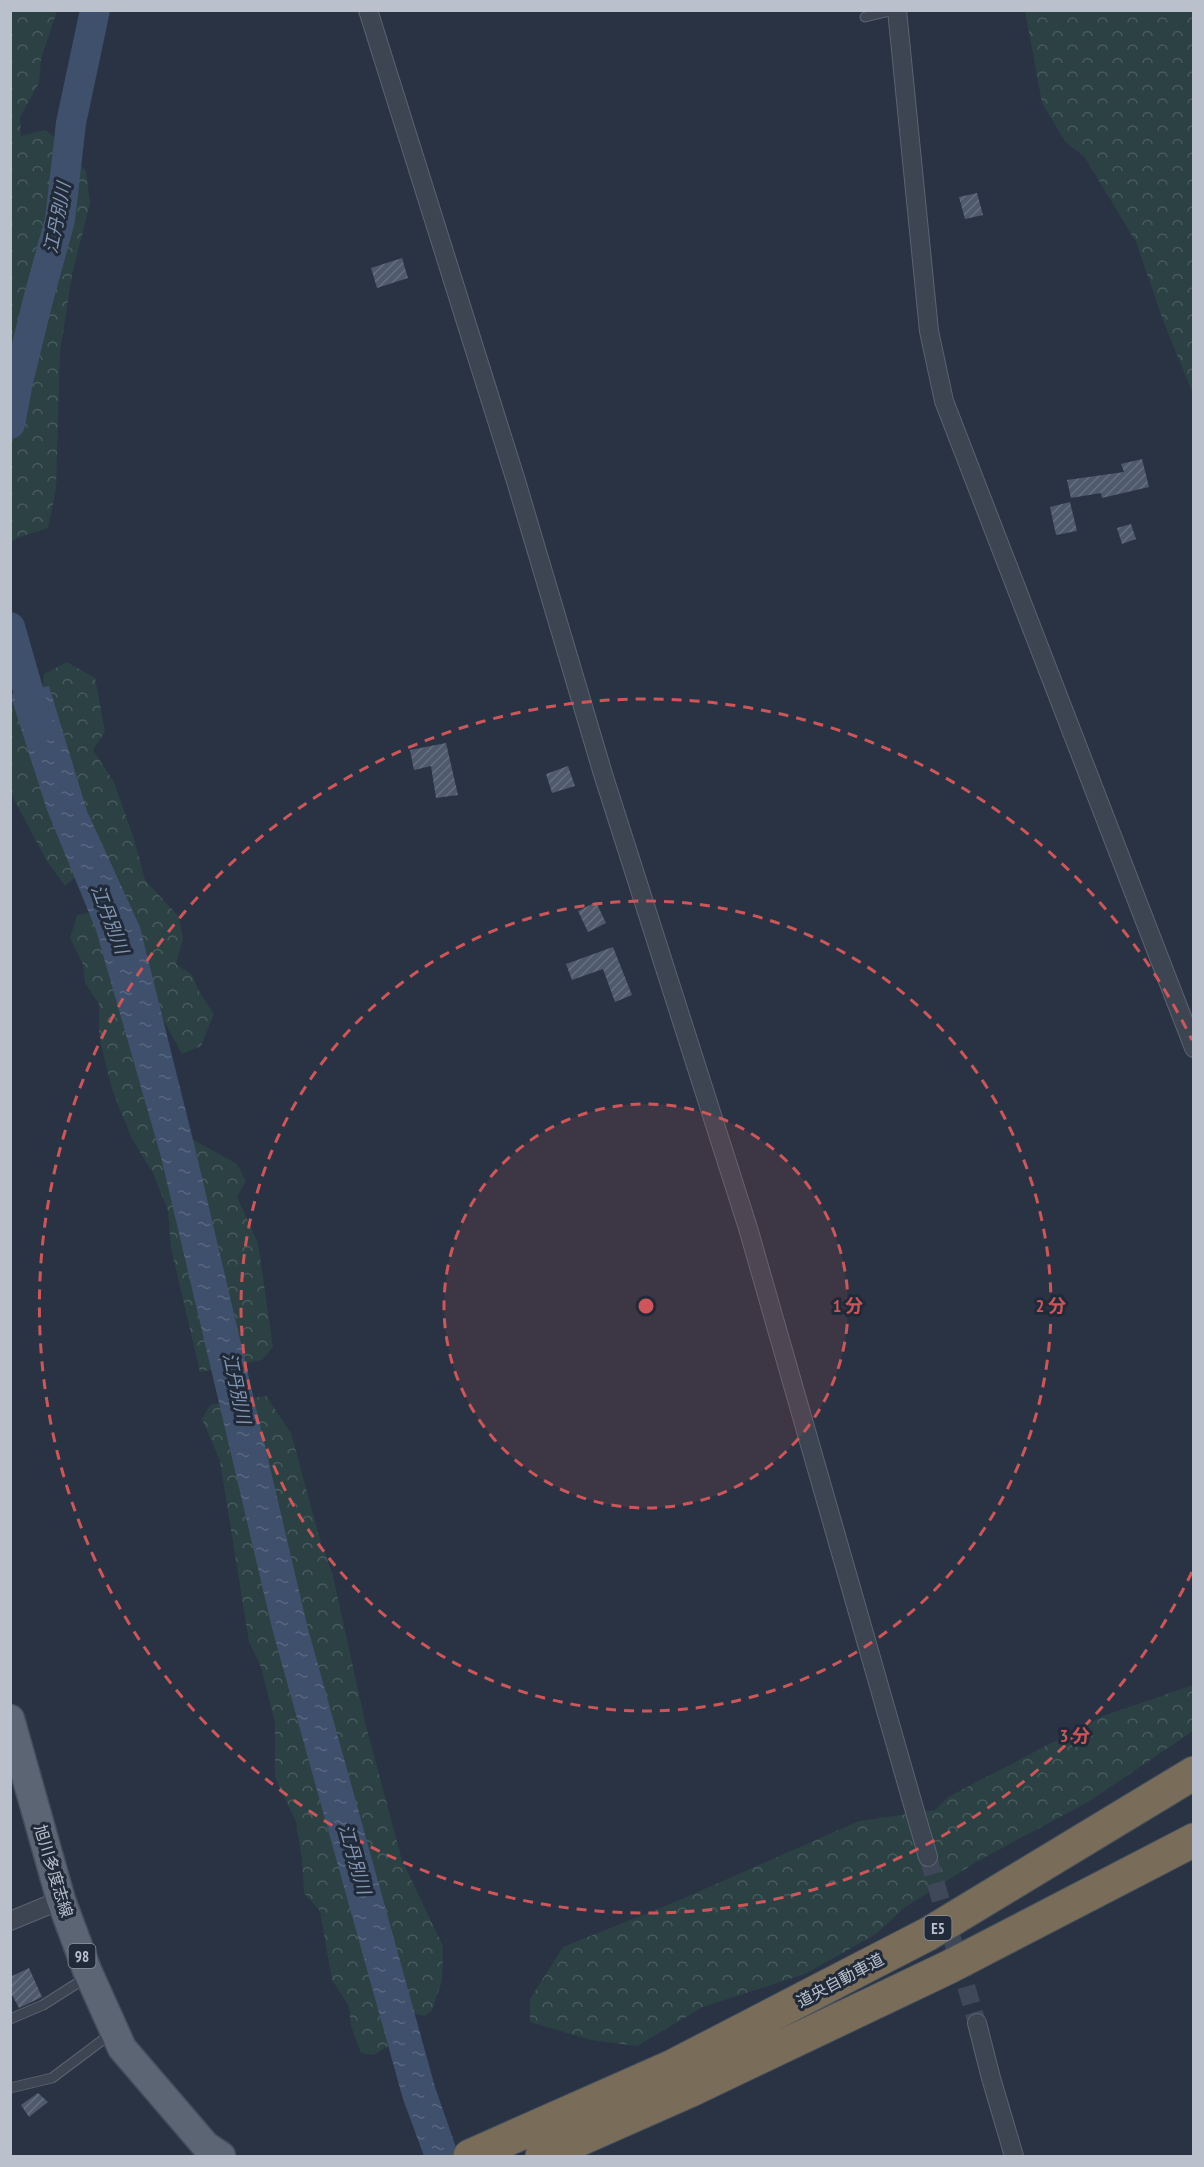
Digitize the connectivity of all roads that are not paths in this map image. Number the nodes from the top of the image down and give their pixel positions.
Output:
1 (368, 10) edge
2 (895, 10) edge
3 (865, 17) dead end
4 (1194, 1047) edge
5 (10, 1719) edge
6 (1194, 1773) edge
7 (1194, 1840) edge
8 (928, 1857) tunnel mouth
9 (61, 1900) junction
10 (10, 1921) edge
11 (89, 1975) junction
12 (10, 2019) edge
13 (977, 2023) tunnel mouth
14 (114, 2032) junction
15 (681, 2079) junction
16 (10, 2088) edge
17 (221, 2157) edge
18 (470, 2157) edge
19 (542, 2157) edge
20 (1014, 2157) edge

1 - 8 street
2 - 3 lane
2 - 4 street
5 - 9 main road, 旭川多度志線 / 98
6 - 15 highway, 道央自動車道 / E5
7 - 15 highway, 道央自動車道 / E5
9 - 10 street
9 - 11 main road, 旭川多度志線 / 98
11 - 12 lane
11 - 14 main road, 旭川多度志線 / 98
13 - 20 street
14 - 16 lane
14 - 17 main road, 旭川多度志線 / 98
15 - 18 highway, 道央自動車道 / E5
15 - 19 highway, 道央自動車道 / E5

